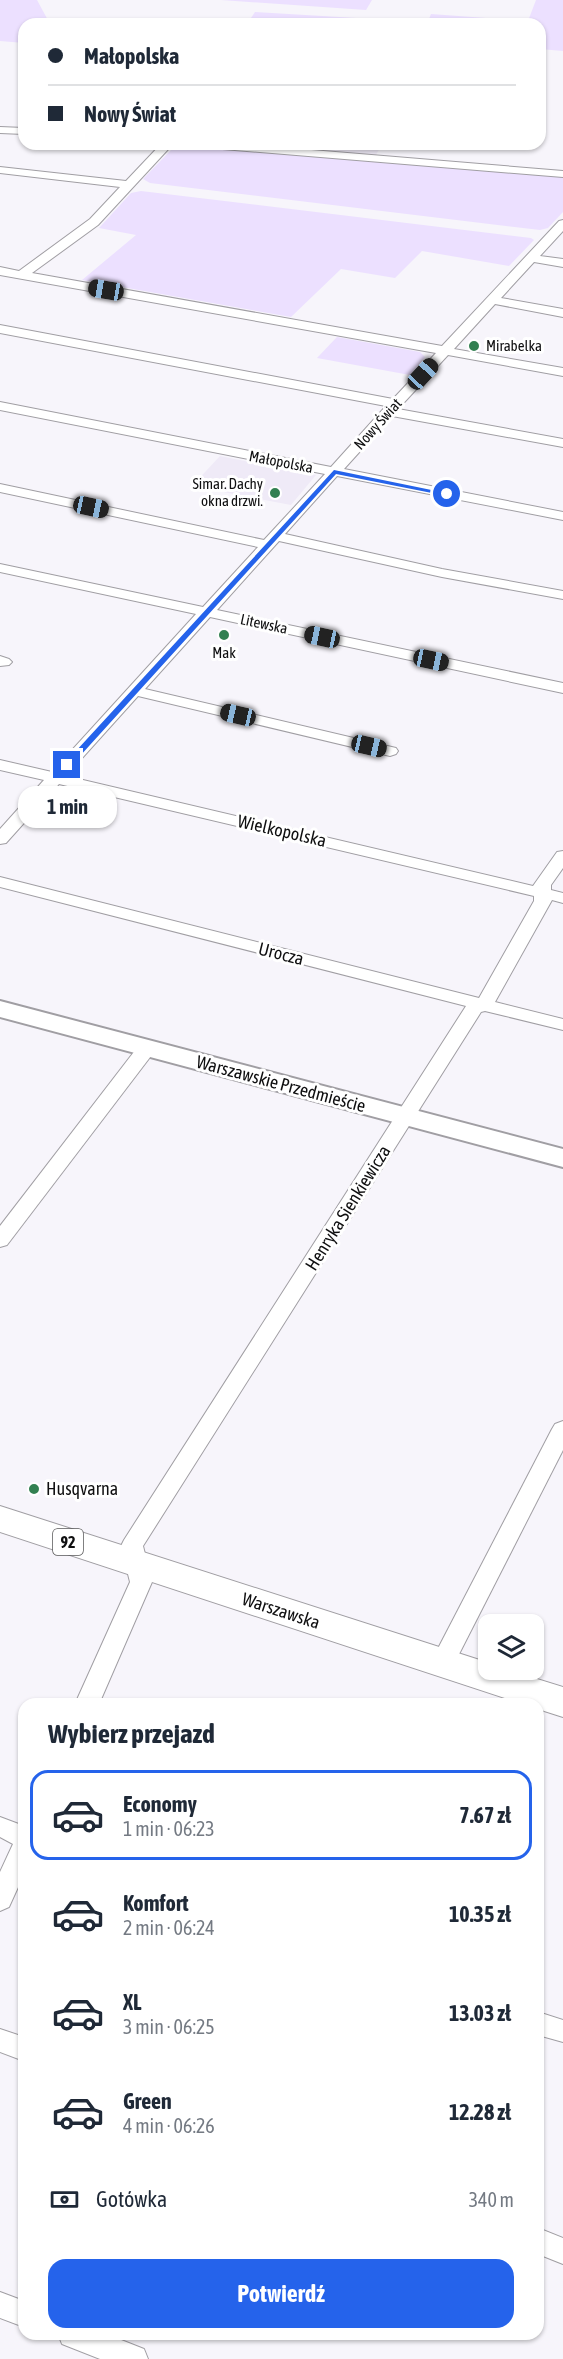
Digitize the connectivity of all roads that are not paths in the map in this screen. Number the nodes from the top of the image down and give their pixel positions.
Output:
1 (0, 130) edge
2 (18, 131) edge
3 (161, 150) edge
4 (271, 150) edge
5 (0, 170) edge
6 (563, 174) edge
7 (129, 185) junction
8 (563, 224) edge
9 (531, 258) junction
10 (563, 263) edge
11 (0, 271) edge
12 (21, 275) junction
13 (491, 300) junction
14 (563, 313) edge
15 (0, 329) edge
16 (445, 351) junction
17 (563, 372) edge
18 (0, 406) edge
19 (393, 407) junction
20 (563, 443) edge
21 (334, 472) junction
22 (0, 488) edge
23 (563, 516) edge
24 (273, 540) junction
25 (0, 568) edge
26 (563, 595) edge
27 (207, 612) junction
28 (563, 688) edge
29 (135, 691) junction
30 (390, 751) dead end
31 (0, 765) edge
32 (56, 778) junction
33 (0, 839) edge
34 (563, 856) edge
35 (0, 882) edge
36 (543, 893) junction
37 (563, 898) edge
38 (484, 1005) junction
39 (0, 1009) edge
40 (563, 1025) edge
41 (147, 1048) junction
42 (405, 1116) junction
43 (563, 1158) edge
44 (0, 1240) edge
45 (563, 1429) edge
46 (0, 1519) edge
47 (137, 1564) junction
48 (442, 1662) junction
49 (90, 1698) edge
50 (563, 1702) edge
51 (0, 1827) edge
52 (18, 1834) edge
53 (18, 1860) edge
54 (0, 1900) edge
55 (544, 2025) edge
56 (563, 2031) edge
57 (0, 2040) edge
58 (18, 2047) edge
59 (544, 2243) edge
60 (563, 2251) edge
61 (0, 2305) edge
62 (18, 2312) edge
63 (87, 2340) edge
64 (134, 2359) edge

1 - 2 street
3 - 7 street
4 - 6 street
5 - 7 street
7 - 12 street
8 - 9 street, Nowy Świat
9 - 10 street
9 - 13 street, Nowy Świat
11 - 12 street
12 - 16 street
13 - 14 street
13 - 16 street, Nowy Świat
15 - 19 street
16 - 17 street
16 - 19 street, Nowy Świat
18 - 21 street, Małopolska
19 - 20 street
19 - 21 street, Nowy Świat
21 - 23 street, Małopolska
21 - 24 street, Nowy Świat
22 - 24 street
24 - 26 street
24 - 27 street, Nowy Świat
25 - 27 street, Litewska
27 - 28 street, Litewska
27 - 29 street, Nowy Świat
29 - 30 street
29 - 32 street, Nowy Świat
31 - 32 street, Wielkopolska
32 - 33 street, Nowy Świat
32 - 36 street, Wielkopolska
34 - 36 street, Henryka Sienkiewicza
35 - 38 street, Urocza
36 - 37 street, Wielkopolska
36 - 38 street, Henryka Sienkiewicza
38 - 40 street, Urocza
38 - 42 street, Henryka Sienkiewicza
39 - 41 street, Warszawskie Przedmieście
41 - 42 street, Warszawskie Przedmieście
41 - 44 street
42 - 43 street, Warszawskie Przedmieście
42 - 47 street, Henryka Sienkiewicza
45 - 48 street
46 - 47 main road, Warszawska / 92
47 - 48 main road, Warszawska / 92
47 - 49 street, Henryka Sienkiewicza
48 - 50 main road, Warszawska / 92
51 - 52 street
53 - 54 street
55 - 56 street
57 - 58 street
59 - 60 street
61 - 62 street
63 - 64 street

